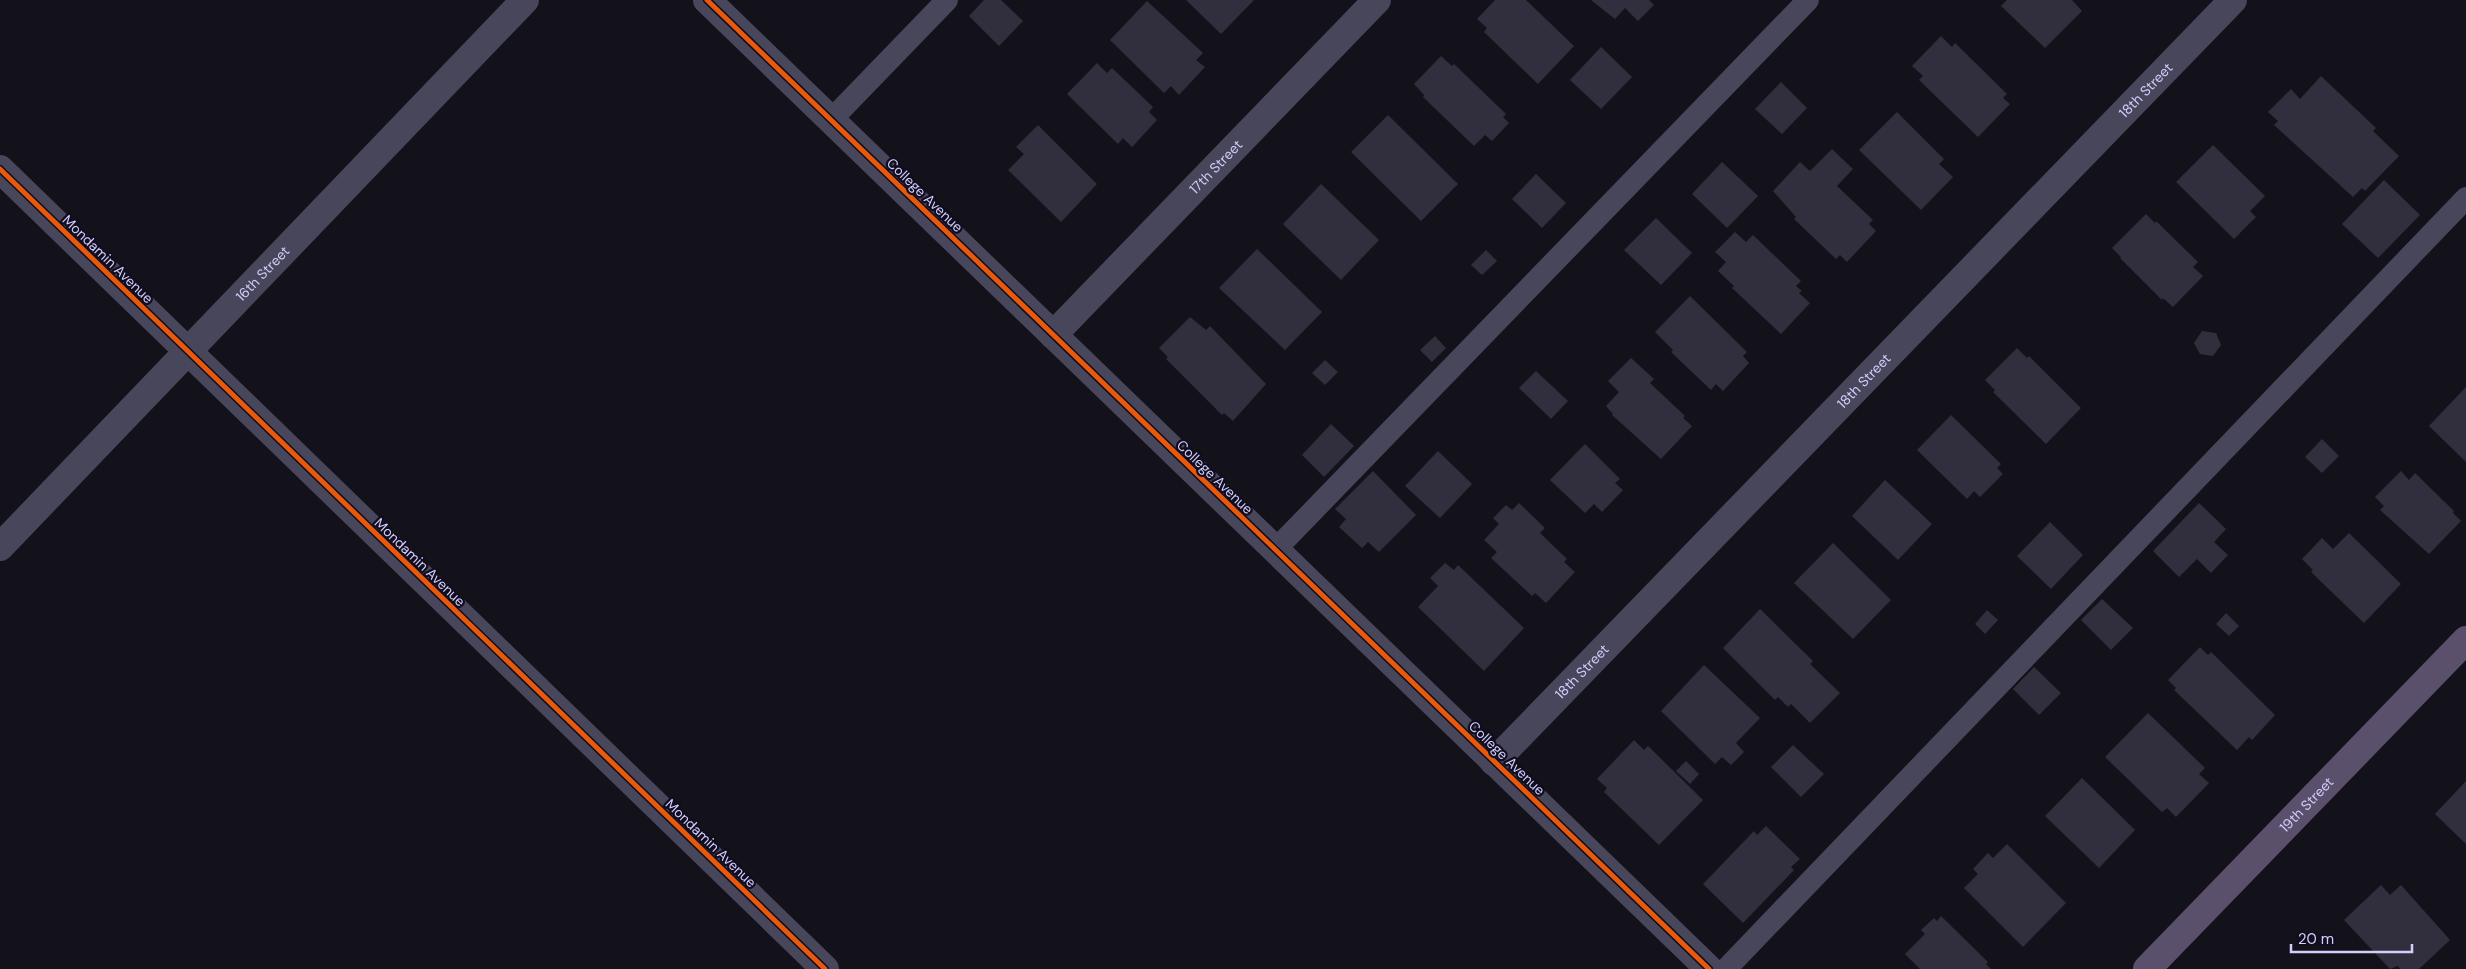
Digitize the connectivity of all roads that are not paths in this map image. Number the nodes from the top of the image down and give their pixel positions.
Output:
1 (525, 0) edge
2 (707, 0) edge
3 (947, 0) edge
4 (1377, 0) edge
5 (1808, 0) edge
6 (2233, 0) edge
7 (831, 120) junction
8 (0, 169) edge
9 (2466, 198) edge
10 (1053, 335) junction
11 (187, 352) junction
12 (0, 547) edge
13 (1275, 550) junction
14 (2466, 640) edge
15 (1494, 762) junction
16 (825, 969) edge
17 (1709, 969) edge
18 (1726, 969) edge
19 (2147, 969) edge

1 - 11 street, 16th Street
2 - 7 street, College Avenue
3 - 7 lane
4 - 10 street, 17th Street
5 - 13 lane
6 - 15 street, 18th Street
7 - 10 street, College Avenue
8 - 11 street, Mondamin Avenue
9 - 18 lane
10 - 13 street, College Avenue
11 - 12 street, 16th Street
11 - 16 street, Mondamin Avenue
13 - 15 street, College Avenue
14 - 19 main road, 19th Street
15 - 17 street, College Avenue

